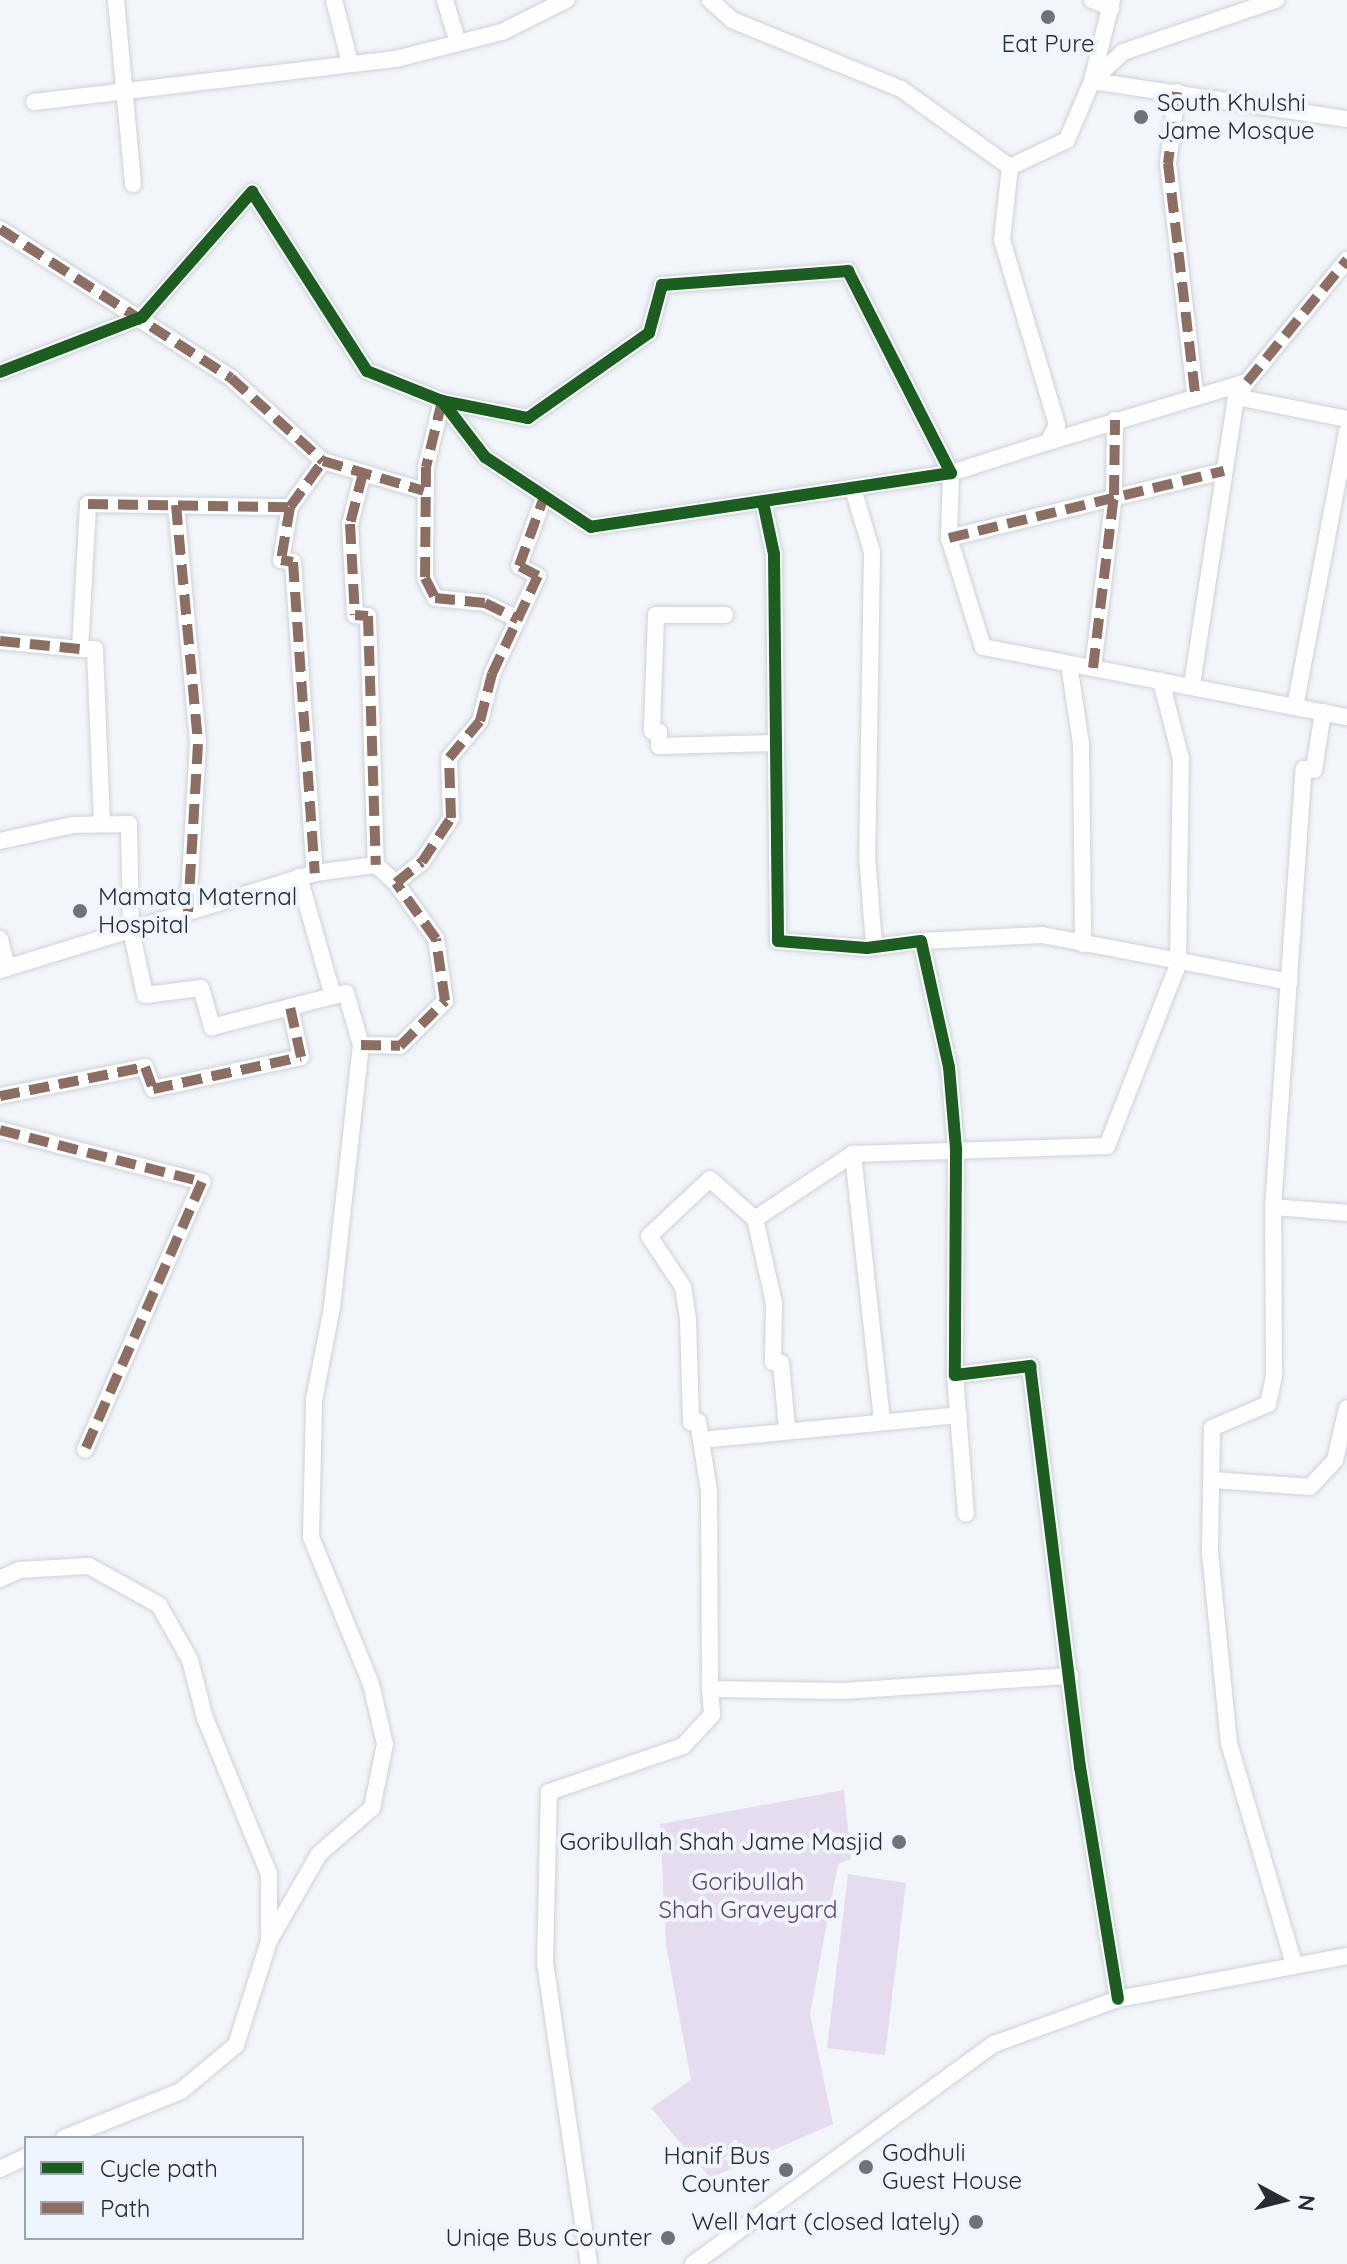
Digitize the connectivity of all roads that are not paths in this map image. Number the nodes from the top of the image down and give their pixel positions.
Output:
1 (116, 0) edge
2 (334, 0) edge
3 (445, 0) edge
4 (566, 0) edge
5 (710, 0) edge
6 (1092, 0) edge
7 (1276, 0) edge
8 (1112, 4) edge
9 (536, 7) edge
10 (458, 43) junction
11 (350, 63) junction
12 (1092, 81) junction
13 (125, 90) junction
14 (1177, 92) junction
15 (34, 102) dead end
16 (1347, 119) edge
17 (1010, 167) junction
18 (133, 184) dead end
19 (0, 229) edge
20 (1347, 260) edge
21 (142, 317) junction
22 (0, 372) edge
23 (1247, 382) junction
24 (1195, 393) junction
25 (1236, 397) junction
26 (442, 401) junction
27 (1347, 419) edge
28 (1115, 420) junction
29 (1347, 432) edge
30 (1048, 442) junction
31 (323, 461) junction
32 (1224, 471) junction
33 (363, 473) junction
34 (951, 473) junction
35 (853, 489) junction
36 (424, 491) junction
37 (1114, 495) junction
38 (544, 497) junction
39 (763, 502) junction
40 (176, 505) junction
41 (290, 507) junction
42 (949, 538) junction
43 (725, 615) dead end
44 (518, 619) junction
45 (0, 641) edge
46 (80, 649) junction
47 (1069, 664) junction
48 (1093, 668) junction
49 (1161, 681) junction
50 (1192, 686) junction
51 (1295, 707) junction
52 (1323, 712) junction
53 (1347, 717) edge
54 (774, 743) junction
55 (102, 824) junction
56 (0, 841) edge
57 (376, 865) junction
58 (307, 875) junction
59 (396, 883) junction
60 (188, 912) junction
61 (131, 930) junction
62 (0, 939) edge
63 (921, 941) junction
64 (1083, 944) junction
65 (874, 947) junction
66 (1178, 965) junction
67 (3, 969) edge
68 (1290, 982) junction
69 (333, 996) junction
70 (290, 1007) junction
71 (361, 1045) junction
72 (0, 1096) edge
73 (0, 1130) edge
74 (956, 1149) junction
75 (853, 1154) junction
76 (1273, 1207) junction
77 (1347, 1213) edge
78 (755, 1219) junction
79 (955, 1375) junction
80 (1347, 1408) edge
81 (959, 1415) junction
82 (882, 1421) junction
83 (787, 1428) junction
84 (701, 1440) junction
85 (85, 1450) dead end
86 (1213, 1480) junction
87 (966, 1514) dead end
88 (0, 1579) edge
89 (1071, 1676) junction
90 (710, 1689) junction
91 (269, 1941) junction
92 (1347, 1956) edge
93 (1294, 1964) junction
94 (1118, 1999) junction
95 (68, 2136) edge
96 (24, 2158) edge
97 (0, 2169) edge
98 (589, 2264) edge
99 (693, 2264) edge

1 - 13 street
2 - 11 street
3 - 10 street
4 - 9 street
5 - 17 street
6 - 8 street
7 - 12 street
8 - 12 street
9 - 10 street
10 - 11 street
11 - 13 street
12 - 14 street
12 - 17 street
13 - 15 street
13 - 18 street
14 - 16 street
14 - 24 street
17 - 30 street
19 - 21 street
20 - 23 street
21 - 22 street
21 - 26 street
21 - 31 street
23 - 24 street
23 - 25 street
24 - 28 street
25 - 27 street
25 - 32 street
26 - 34 street
26 - 36 street
26 - 38 street
28 - 30 street
28 - 37 street
29 - 51 street
30 - 34 street
31 - 33 street
31 - 41 street
32 - 37 street
32 - 50 street
33 - 36 street
33 - 57 street
34 - 35 street
34 - 42 street
35 - 39 street
35 - 65 street
36 - 44 street
37 - 42 street
37 - 48 street
38 - 39 street
38 - 44 street
39 - 54 street
40 - 41 street
40 - 46 street
40 - 60 street
41 - 58 street
42 - 47 street
43 - 54 street
44 - 59 street
45 - 46 street
46 - 55 street
47 - 48 street
47 - 64 street
48 - 49 street
49 - 50 street
49 - 66 street
50 - 51 street
51 - 52 street
52 - 53 street
52 - 68 street
54 - 65 street
55 - 56 street
55 - 61 street
57 - 58 street
57 - 59 street
58 - 60 street
58 - 69 street
59 - 71 street
60 - 61 street
61 - 67 street
61 - 70 street
62 - 67 street
63 - 64 street
63 - 65 street
63 - 74 street
64 - 66 street
66 - 68 street
66 - 74 street
68 - 76 street
69 - 70 street
69 - 71 street
70 - 72 street
71 - 91 street
73 - 85 street
74 - 75 street
74 - 79 street
75 - 78 street
75 - 82 street
76 - 77 street
76 - 86 street
78 - 83 street
78 - 84 street
79 - 81 street
79 - 89 street
80 - 86 street
81 - 82 street
81 - 87 street
82 - 83 street
83 - 84 street
84 - 90 street
86 - 93 street
88 - 91 street
89 - 90 street
89 - 94 street
90 - 98 street
91 - 95 street
92 - 93 street
93 - 94 street
94 - 99 street
96 - 97 street

